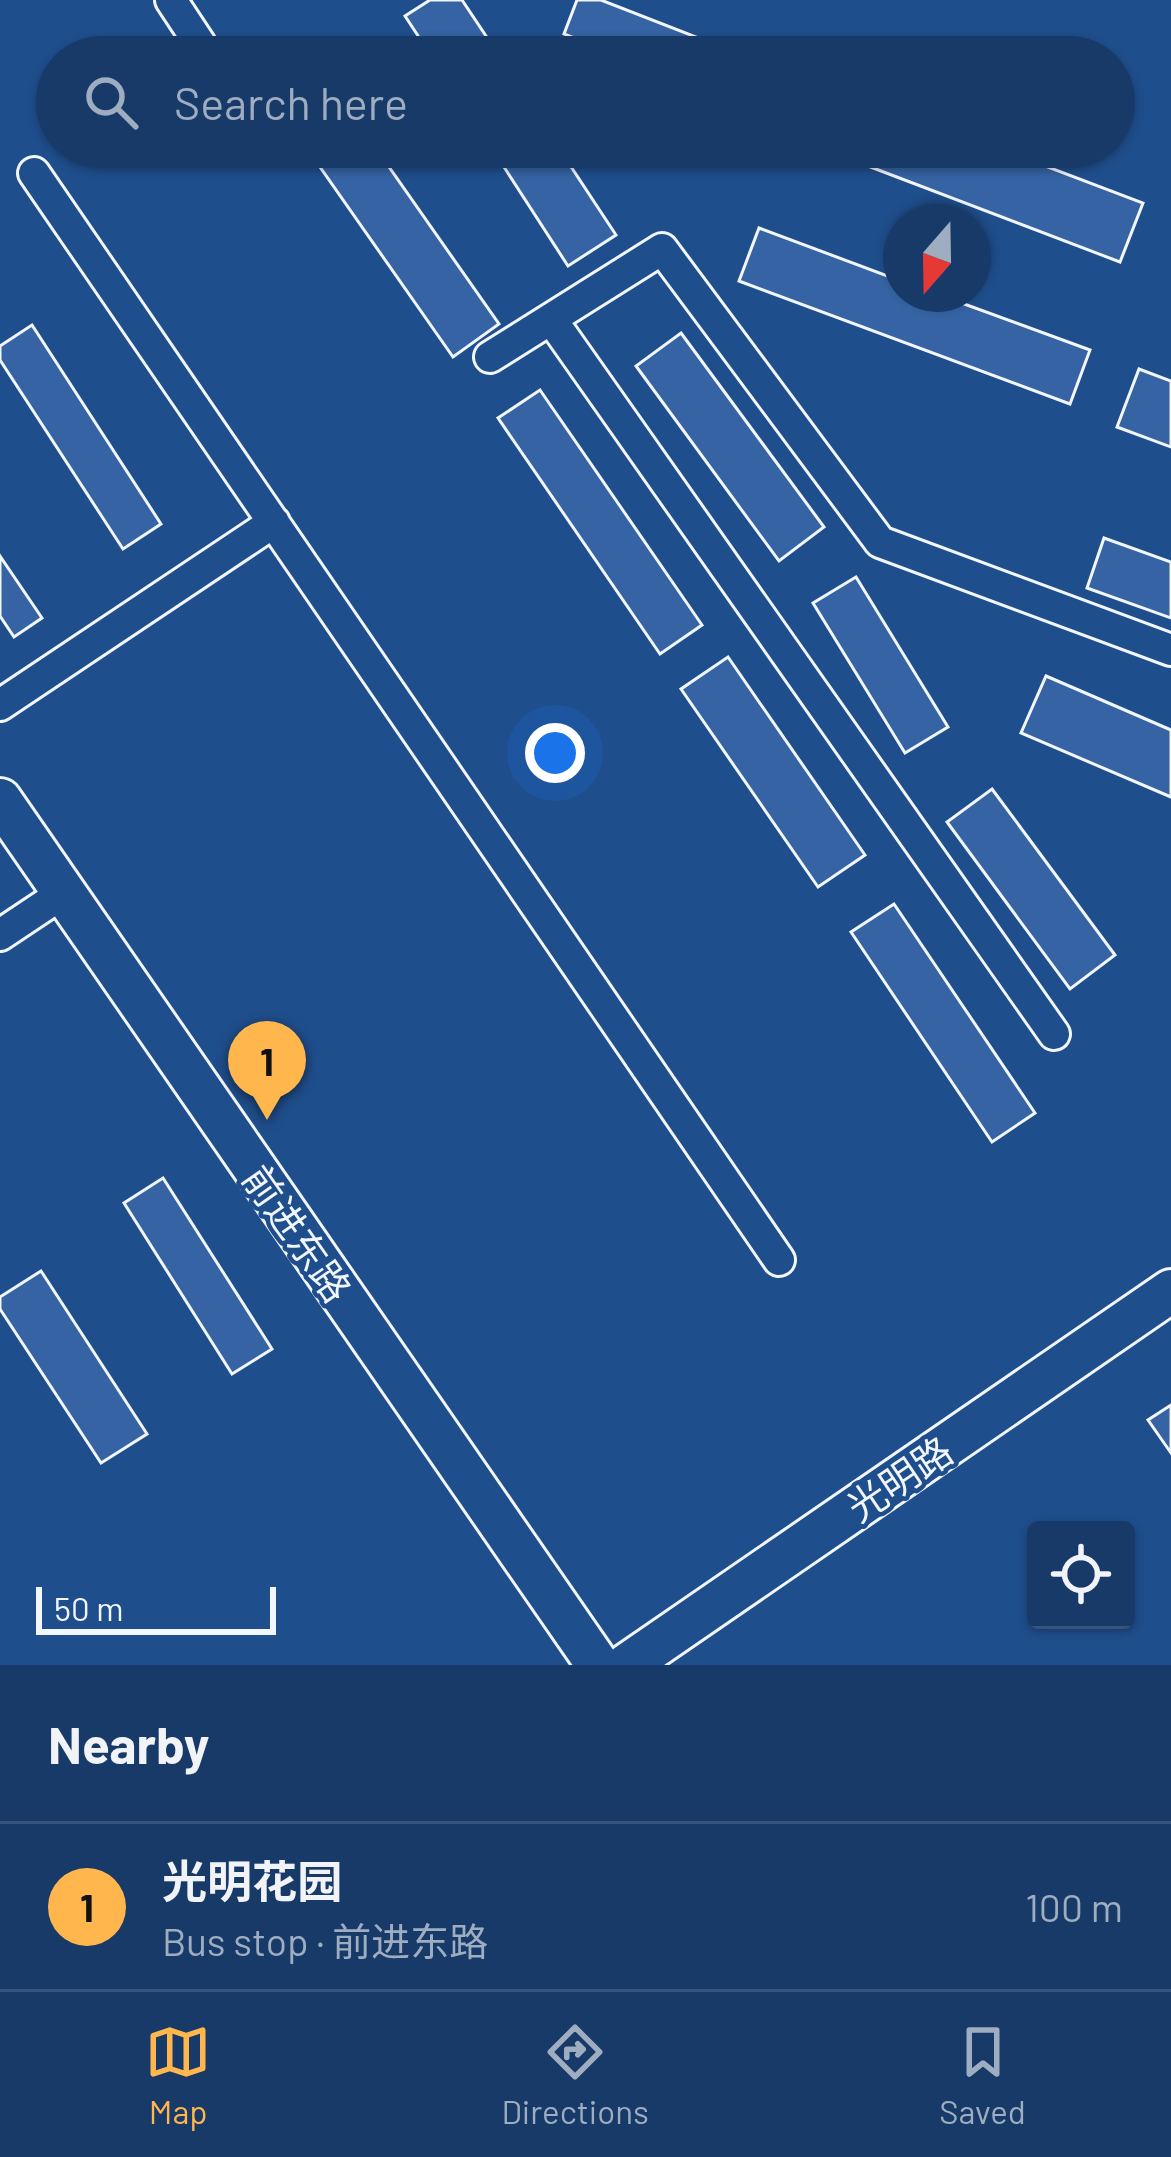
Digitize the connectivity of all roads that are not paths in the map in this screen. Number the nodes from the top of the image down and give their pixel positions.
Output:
1 (171, 0) edge
2 (195, 36) edge
3 (34, 173) dead end
4 (551, 319) junction
5 (490, 357) dead end
6 (274, 522) junction
7 (1171, 650) edge
8 (0, 705) edge
9 (0, 800) edge
10 (63, 893) junction
11 (0, 935) edge
12 (1054, 1034) dead end
13 (779, 1260) dead end
14 (1171, 1291) edge
15 (598, 1665) edge
16 (627, 1665) edge

1 - 2 street
3 - 6 street
4 - 5 street
4 - 7 street
4 - 12 street
6 - 8 street
6 - 13 street
9 - 10 main road, 前进东路
10 - 11 street
10 - 15 main road, 前进东路
14 - 16 main road, 光明路

